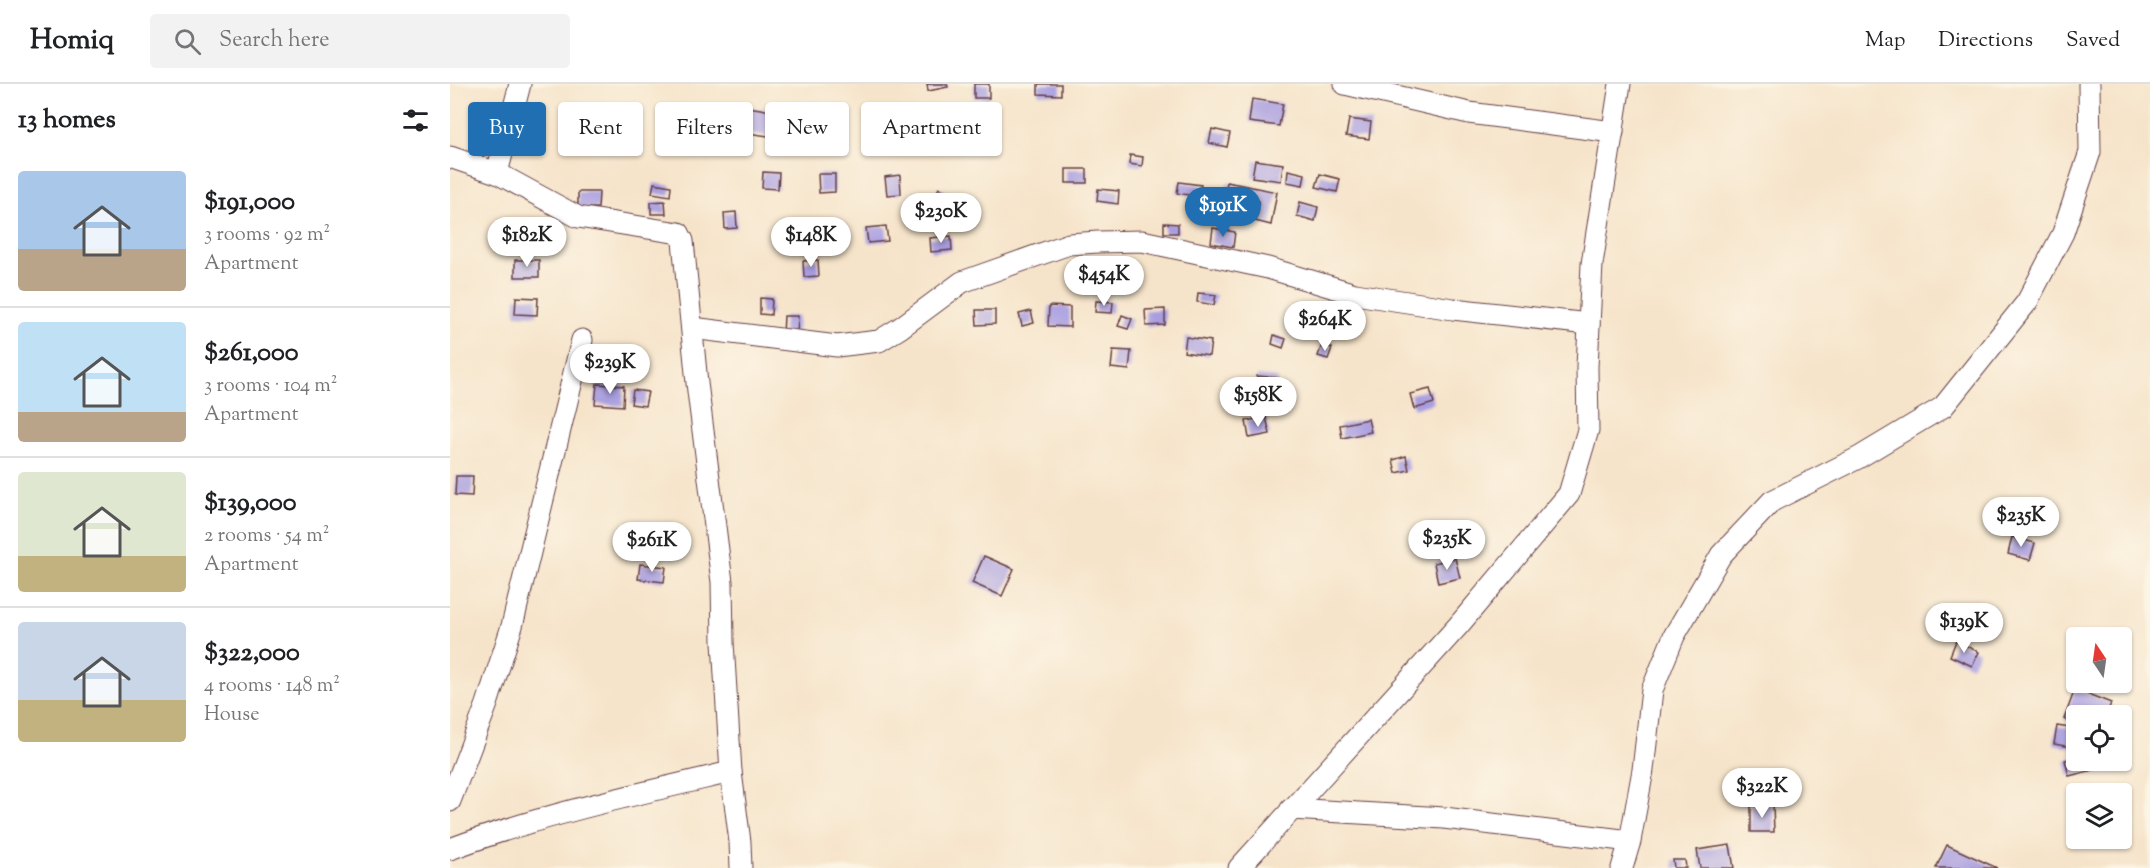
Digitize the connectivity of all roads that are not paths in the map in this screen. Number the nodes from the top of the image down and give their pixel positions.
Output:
1 (520, 84) edge
2 (1345, 84) edge
3 (2089, 84) edge
4 (1624, 86) edge
5 (1613, 132) junction
6 (450, 157) edge
7 (497, 173) junction
8 (1589, 324) junction
9 (692, 328) junction
10 (582, 340) dead end
11 (731, 772) junction
12 (450, 801) edge
13 (1291, 809) junction
14 (1630, 841) junction
15 (450, 849) edge
16 (741, 868) edge
17 (1239, 868) edge
18 (1622, 868) edge

1 - 7 street
2 - 5 street
3 - 14 street
4 - 5 street
5 - 8 street
6 - 7 street
7 - 9 street
8 - 9 street
8 - 13 street
9 - 11 street
10 - 12 street
11 - 15 street
11 - 16 street
13 - 14 street
13 - 17 street
14 - 18 street

